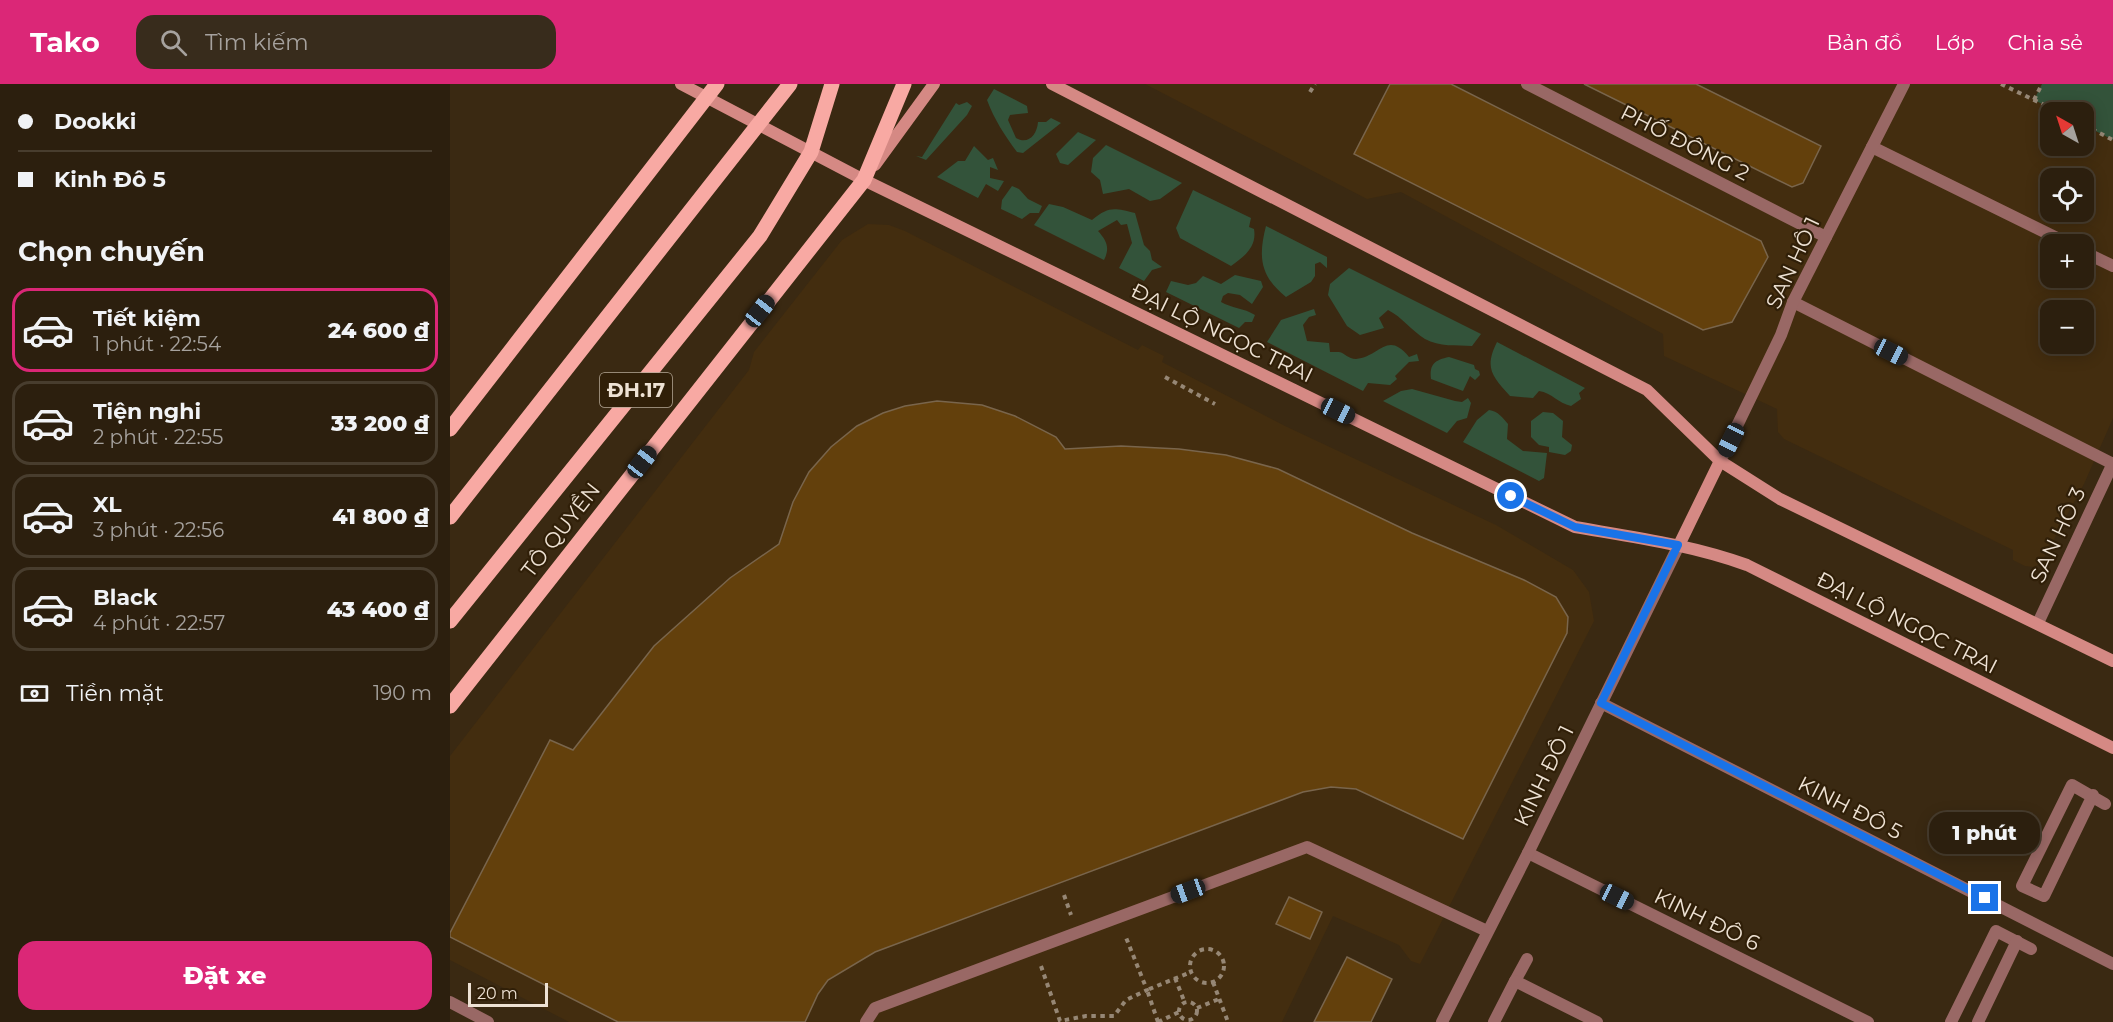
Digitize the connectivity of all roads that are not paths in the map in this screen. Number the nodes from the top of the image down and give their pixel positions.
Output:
1 (681, 84) edge
2 (717, 84) edge
3 (790, 84) edge
4 (832, 84) edge
5 (904, 84) edge
6 (934, 84) edge
7 (1052, 84) edge
8 (1527, 84) edge
9 (1904, 84) edge
10 (706, 97) junction
11 (759, 126) junction
12 (1872, 147) junction
13 (811, 152) junction
14 (864, 180) junction
15 (2049, 234) edge
16 (1826, 237) junction
17 (2094, 257) edge
18 (2113, 266) edge
19 (1793, 302) junction
20 (450, 429) edge
21 (1720, 461) junction
22 (2113, 463) edge
23 (450, 517) edge
24 (1678, 545) junction
25 (450, 621) edge
26 (2038, 623) junction
27 (2113, 661) edge
28 (1601, 703) junction
29 (450, 705) edge
30 (2113, 748) edge
31 (2093, 795) junction
32 (2105, 804) dead end
33 (1528, 853) junction
34 (1487, 931) junction
35 (2017, 941) junction
36 (2031, 949) dead end
37 (1527, 959) dead end
38 (2113, 964) edge
39 (1515, 981) junction
40 (450, 1002) edge
41 (488, 1022) edge
42 (866, 1022) edge
43 (1442, 1022) edge
44 (1494, 1022) edge
45 (1597, 1022) edge
46 (1868, 1022) edge
47 (1951, 1022) edge
48 (1978, 1022) edge

1 - 10 main road, ĐẠI LỘ NGỌC TRAI
2 - 10 main road
3 - 11 main road, ĐH.17
4 - 13 main road, TÔ QUYỀN / ĐH.17
5 - 14 main road, TÔ QUYỀN / ĐH.17
6 - 14 main road
7 - 21 main road
8 - 16 street, PHỐ ĐÔNG 2
9 - 12 street, SAN HÔ 1
10 - 11 main road, ĐẠI LỘ NGỌC TRAI
10 - 20 main road
11 - 13 main road, ĐẠI LỘ NGỌC TRAI
11 - 23 main road, ĐH.17
12 - 15 street
12 - 16 street, SAN HÔ 1
13 - 14 main road, ĐẠI LỘ NGỌC TRAI
13 - 25 main road, TÔ QUYỀN / ĐH.17
14 - 24 main road, ĐẠI LỘ NGỌC TRAI
14 - 29 main road, TÔ QUYỀN / ĐH.17
16 - 19 street, SAN HÔ 1
17 - 18 street
19 - 21 street, SAN HÔ 1
19 - 22 street
21 - 24 main road
21 - 26 main road
22 - 26 street, SAN HÔ 3
24 - 28 street, KINH ĐÔ 1
24 - 30 main road, ĐẠI LỘ NGỌC TRAI
26 - 27 main road
28 - 33 street, KINH ĐÔ 1
28 - 38 street, KINH ĐÔ 5
31 - 31 street
31 - 32 street
33 - 34 street, KINH ĐÔ 1
33 - 46 street, KINH ĐÔ 6
34 - 42 street
34 - 43 street, KINH ĐÔ 1
35 - 36 street
35 - 47 street
35 - 48 street
37 - 39 street
39 - 44 street
39 - 45 street
40 - 41 street

